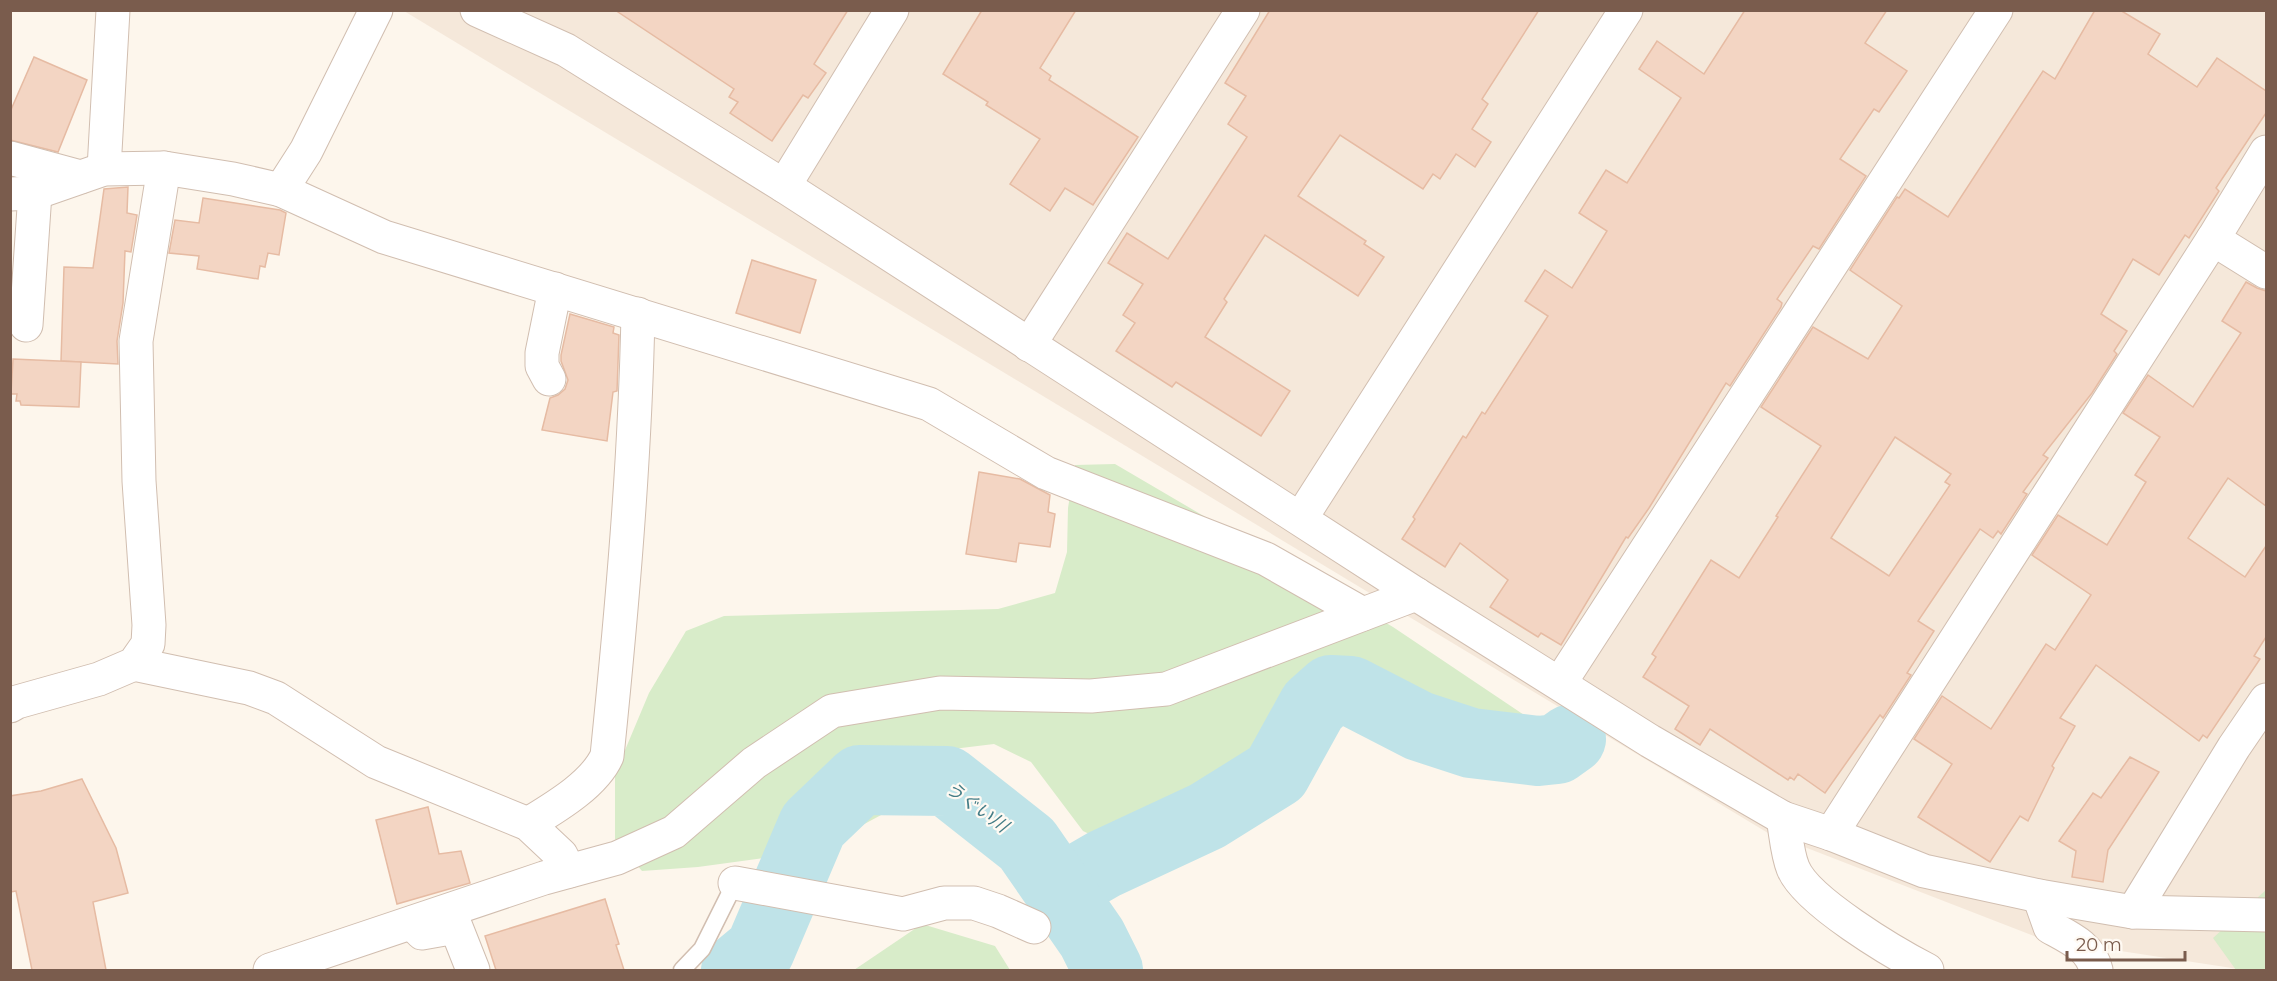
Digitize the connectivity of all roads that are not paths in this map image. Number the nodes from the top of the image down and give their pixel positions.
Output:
1 (113, 10) edge
2 (375, 10) edge
3 (477, 10) edge
4 (892, 10) edge
5 (1243, 10) edge
6 (1626, 10) edge
7 (1996, 10) edge
8 (2266, 152) edge
9 (10, 158) edge
10 (164, 168) junction
11 (92, 173) junction
12 (784, 186) junction
13 (280, 190) junction
14 (23, 193) edge
15 (2213, 239) junction
16 (2266, 272) edge
17 (555, 289) junction
18 (638, 314) junction
19 (26, 325) dead end
20 (1029, 345) junction
21 (549, 379) dead end
22 (1301, 518) junction
23 (1416, 594) junction
24 (1363, 614) junction
25 (134, 664) junction
26 (1560, 683) junction
27 (2266, 700) edge
28 (10, 706) edge
29 (2234, 747) junction
30 (2266, 747) edge
31 (1783, 818) junction
32 (528, 824) junction
33 (1831, 834) junction
34 (569, 871) junction
35 (735, 883) joint
36 (2039, 896) junction
37 (2133, 912) junction
38 (2266, 915) edge
39 (412, 922) junction
40 (1034, 927) dead end
41 (270, 970) edge
42 (473, 970) edge
43 (682, 970) edge
44 (1927, 970) edge
45 (2096, 970) edge

1 - 11 street
2 - 13 street
3 - 12 street
4 - 12 street
5 - 20 street
6 - 22 street
7 - 26 street
8 - 15 street
9 - 11 street
10 - 11 street
10 - 13 street
10 - 25 street
11 - 14 street
12 - 20 street
13 - 17 street
14 - 19 street
15 - 16 street
15 - 33 street
17 - 18 street
17 - 21 street
18 - 24 street
18 - 32 street
20 - 22 street
22 - 23 street
23 - 24 street
23 - 26 street
24 - 34 street
25 - 28 street
25 - 32 street
26 - 31 street
27 - 29 street
29 - 30 street
29 - 37 street
31 - 33 street
31 - 44 street
32 - 34 street
33 - 36 street
34 - 39 street
35 - 40 street
35 - 43 lane
36 - 37 street
36 - 45 street
37 - 38 street
39 - 41 street
39 - 42 street

